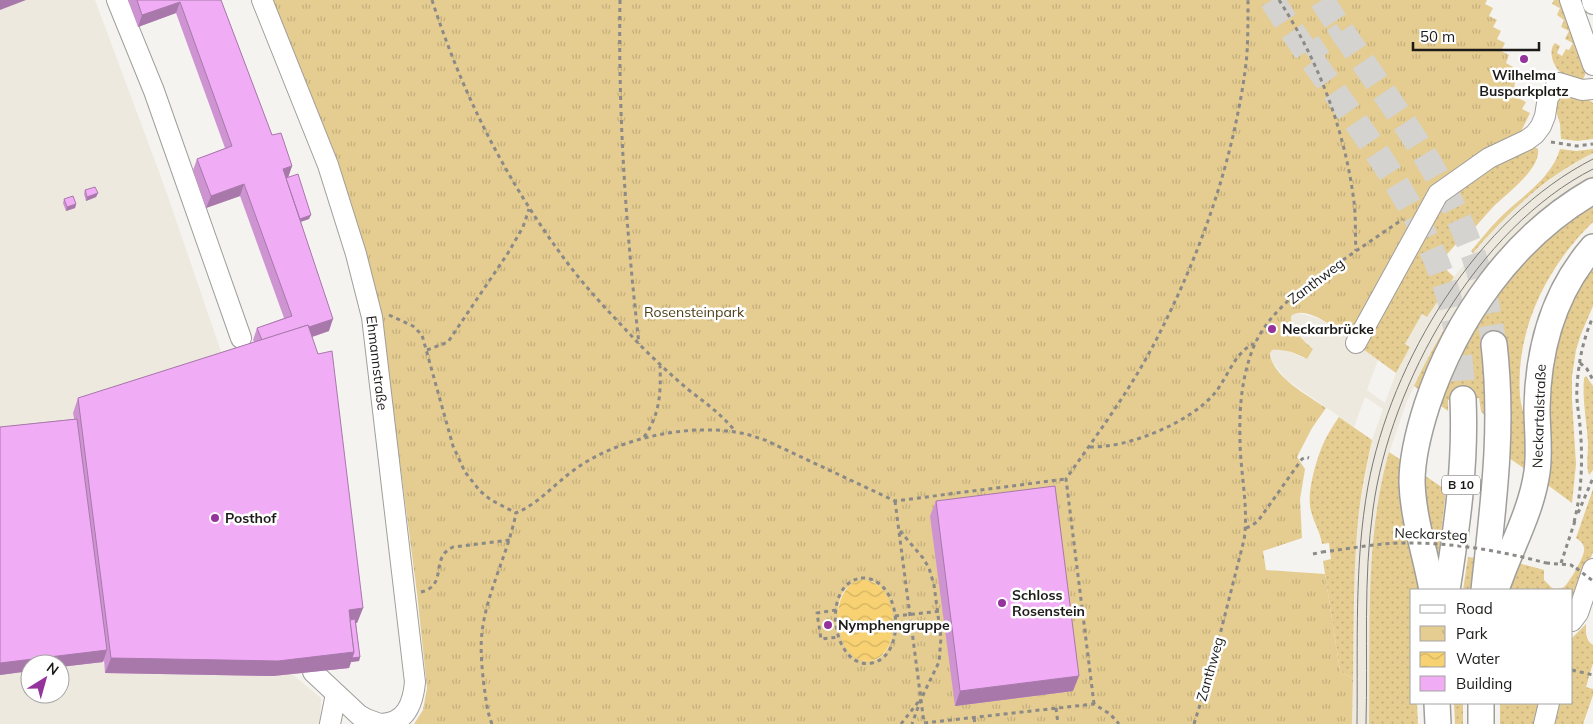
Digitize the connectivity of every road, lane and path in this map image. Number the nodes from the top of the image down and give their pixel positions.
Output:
1 (117, 0) edge
2 (262, 0) edge
3 (432, 0) edge
4 (620, 0) edge
5 (1248, 0) edge
6 (1279, 0) edge
7 (1570, 0) edge
8 (1592, 0) edge
9 (1593, 4) edge
10 (1593, 65) edge
11 (1593, 89) edge
12 (1550, 142) dead end
13 (1593, 144) edge
14 (1593, 191) edge
15 (529, 209) junction
16 (1408, 215) dead end
17 (1593, 228) edge
18 (1593, 247) edge
19 (1356, 251) junction
20 (372, 317) junction
21 (1593, 318) edge
22 (1267, 326) junction
23 (1272, 329) dead end
24 (241, 338) dead end
25 (1356, 343) dead end
26 (639, 344) junction
27 (1255, 344) junction
28 (1494, 344) tunnel mouth
29 (426, 350) junction
30 (1580, 363) junction
31 (660, 366) junction
32 (1593, 380) edge
33 (1463, 399) tunnel mouth
34 (1538, 424) junction
35 (735, 432) junction
36 (644, 438) junction
37 (1089, 447) junction
38 (1309, 458) dead end
39 (1593, 478) edge
40 (1066, 479) junction
41 (895, 501) junction
42 (516, 513) junction
43 (1574, 522) junction
44 (1246, 528) junction
45 (899, 531) junction
46 (510, 540) junction
47 (1313, 554) dead end
48 (1560, 563) junction
49 (1584, 568) edge
50 (1593, 581) edge
51 (1432, 589) edge
52 (1447, 589) edge
53 (1484, 589) edge
54 (1496, 589) edge
55 (405, 594) junction
56 (836, 610) junction
57 (938, 611) junction
58 (942, 611) dead end
59 (910, 614) junction
60 (895, 616) junction
61 (1573, 620) edge
62 (839, 636) junction
63 (1573, 670) edge
64 (313, 672) edge
65 (1593, 675) edge
66 (336, 694) junction
67 (921, 699) junction
68 (1094, 704) junction
69 (1437, 704) edge
70 (1481, 704) edge
71 (1549, 704) edge
72 (1056, 708) junction
73 (974, 718) junction
74 (356, 719) edge
75 (330, 724) edge
76 (380, 724) edge
77 (492, 724) edge
78 (901, 724) edge
79 (912, 724) edge
80 (975, 724) edge
81 (1058, 724) edge
82 (1120, 724) edge
83 (1194, 724) edge
84 (1438, 724) edge
85 (1481, 724) edge
86 (1544, 724) edge

1 - 24 street
2 - 20 street, Ehmannstraße
3 - 15 path
4 - 26 path
5 - 37 path
6 - 19 path
7 - 10 street
8 - 9 street
11 - 25 street
12 - 13 path
14 - 51 main road
15 - 26 path
15 - 29 path
16 - 19 path, Zanthweg
17 - 34 main road
18 - 34 main road, Neckartalstraße
19 - 22 path, Zanthweg
20 - 29 path
20 - 55 street, Ehmannstraße
21 - 30 path
22 - 23 path
22 - 27 path, Zanthweg
26 - 31 path
27 - 37 path
27 - 44 path, Zanthweg
28 - 53 main road, B 10
29 - 42 path
30 - 32 path
30 - 43 path
31 - 35 path
31 - 36 path
33 - 52 main road, B 10
34 - 54 main road, Neckartalstraße
35 - 36 path
35 - 41 path
36 - 42 path
37 - 40 path
38 - 44 path
39 - 43 path
40 - 41 path
40 - 68 path
41 - 45 path
42 - 46 path
43 - 48 path
44 - 83 path, Zanthweg
45 - 57 path
45 - 59 path
46 - 55 path
46 - 77 path
47 - 48 path, Neckarsteg, bridge
48 - 49 path, Neckarsteg
49 - 50 path, bridge
49 - 61 street
55 - 76 street, Ehmannstraße
56 - 60 path
56 - 62 path
56 - 62 path
57 - 58 path
57 - 59 path
57 - 67 path
59 - 60 path
59 - 67 path
60 - 62 path
63 - 65 path
64 - 66 street, Ehmannstraße
66 - 74 street, Ehmannstraße
66 - 75 street
67 - 73 path
67 - 78 path
67 - 79 path
68 - 72 path
68 - 82 path
69 - 84 main road
70 - 85 main road
71 - 86 street
72 - 73 path
72 - 81 path
73 - 80 path
74 - 76 street, Ehmannstraße

